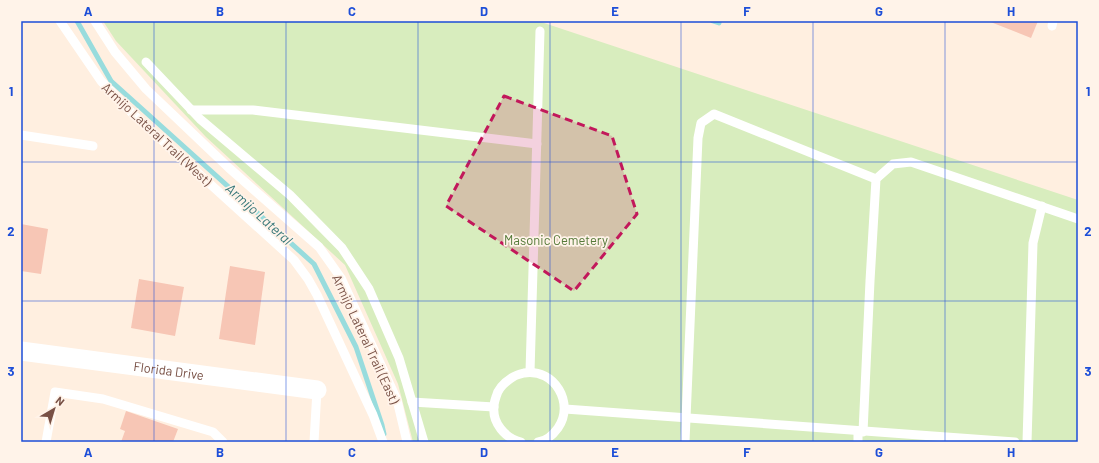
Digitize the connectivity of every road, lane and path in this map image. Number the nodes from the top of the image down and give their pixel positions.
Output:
1 (60, 21) edge
2 (95, 21) edge
3 (540, 31) dead end
4 (146, 62) dead end
5 (191, 110) junction
6 (21, 135) edge
7 (537, 144) junction
8 (93, 146) dead end
9 (876, 179) junction
10 (1042, 206) junction
11 (1078, 219) edge
12 (21, 351) edge
13 (530, 372) junction
14 (317, 390) joint
15 (412, 402) junction
16 (494, 407) junction
17 (565, 409) junction
18 (687, 417) junction
19 (860, 431) junction
20 (46, 442) edge
21 (223, 442) edge
22 (314, 442) edge
23 (383, 442) edge
24 (407, 442) edge
25 (424, 442) edge
26 (521, 442) edge
27 (538, 442) edge
28 (685, 442) edge
29 (858, 442) edge
30 (1015, 442) edge
31 (1027, 442) edge

1 - 23 lane, Armijo Lateral Trail (West)
2 - 24 lane, Armijo Lateral Trail (East)
3 - 7 lane
4 - 5 lane
5 - 7 lane
5 - 15 lane
6 - 8 lane
7 - 13 lane
9 - 10 lane
9 - 18 lane
9 - 19 lane
10 - 11 lane
10 - 31 lane
12 - 14 street, Florida Drive
13 - 16 lane
13 - 17 lane
14 - 22 lane
15 - 16 lane
15 - 25 lane
16 - 26 lane
17 - 18 lane
17 - 27 lane
18 - 19 lane
18 - 28 lane
19 - 29 lane
19 - 30 lane
20 - 21 lane

